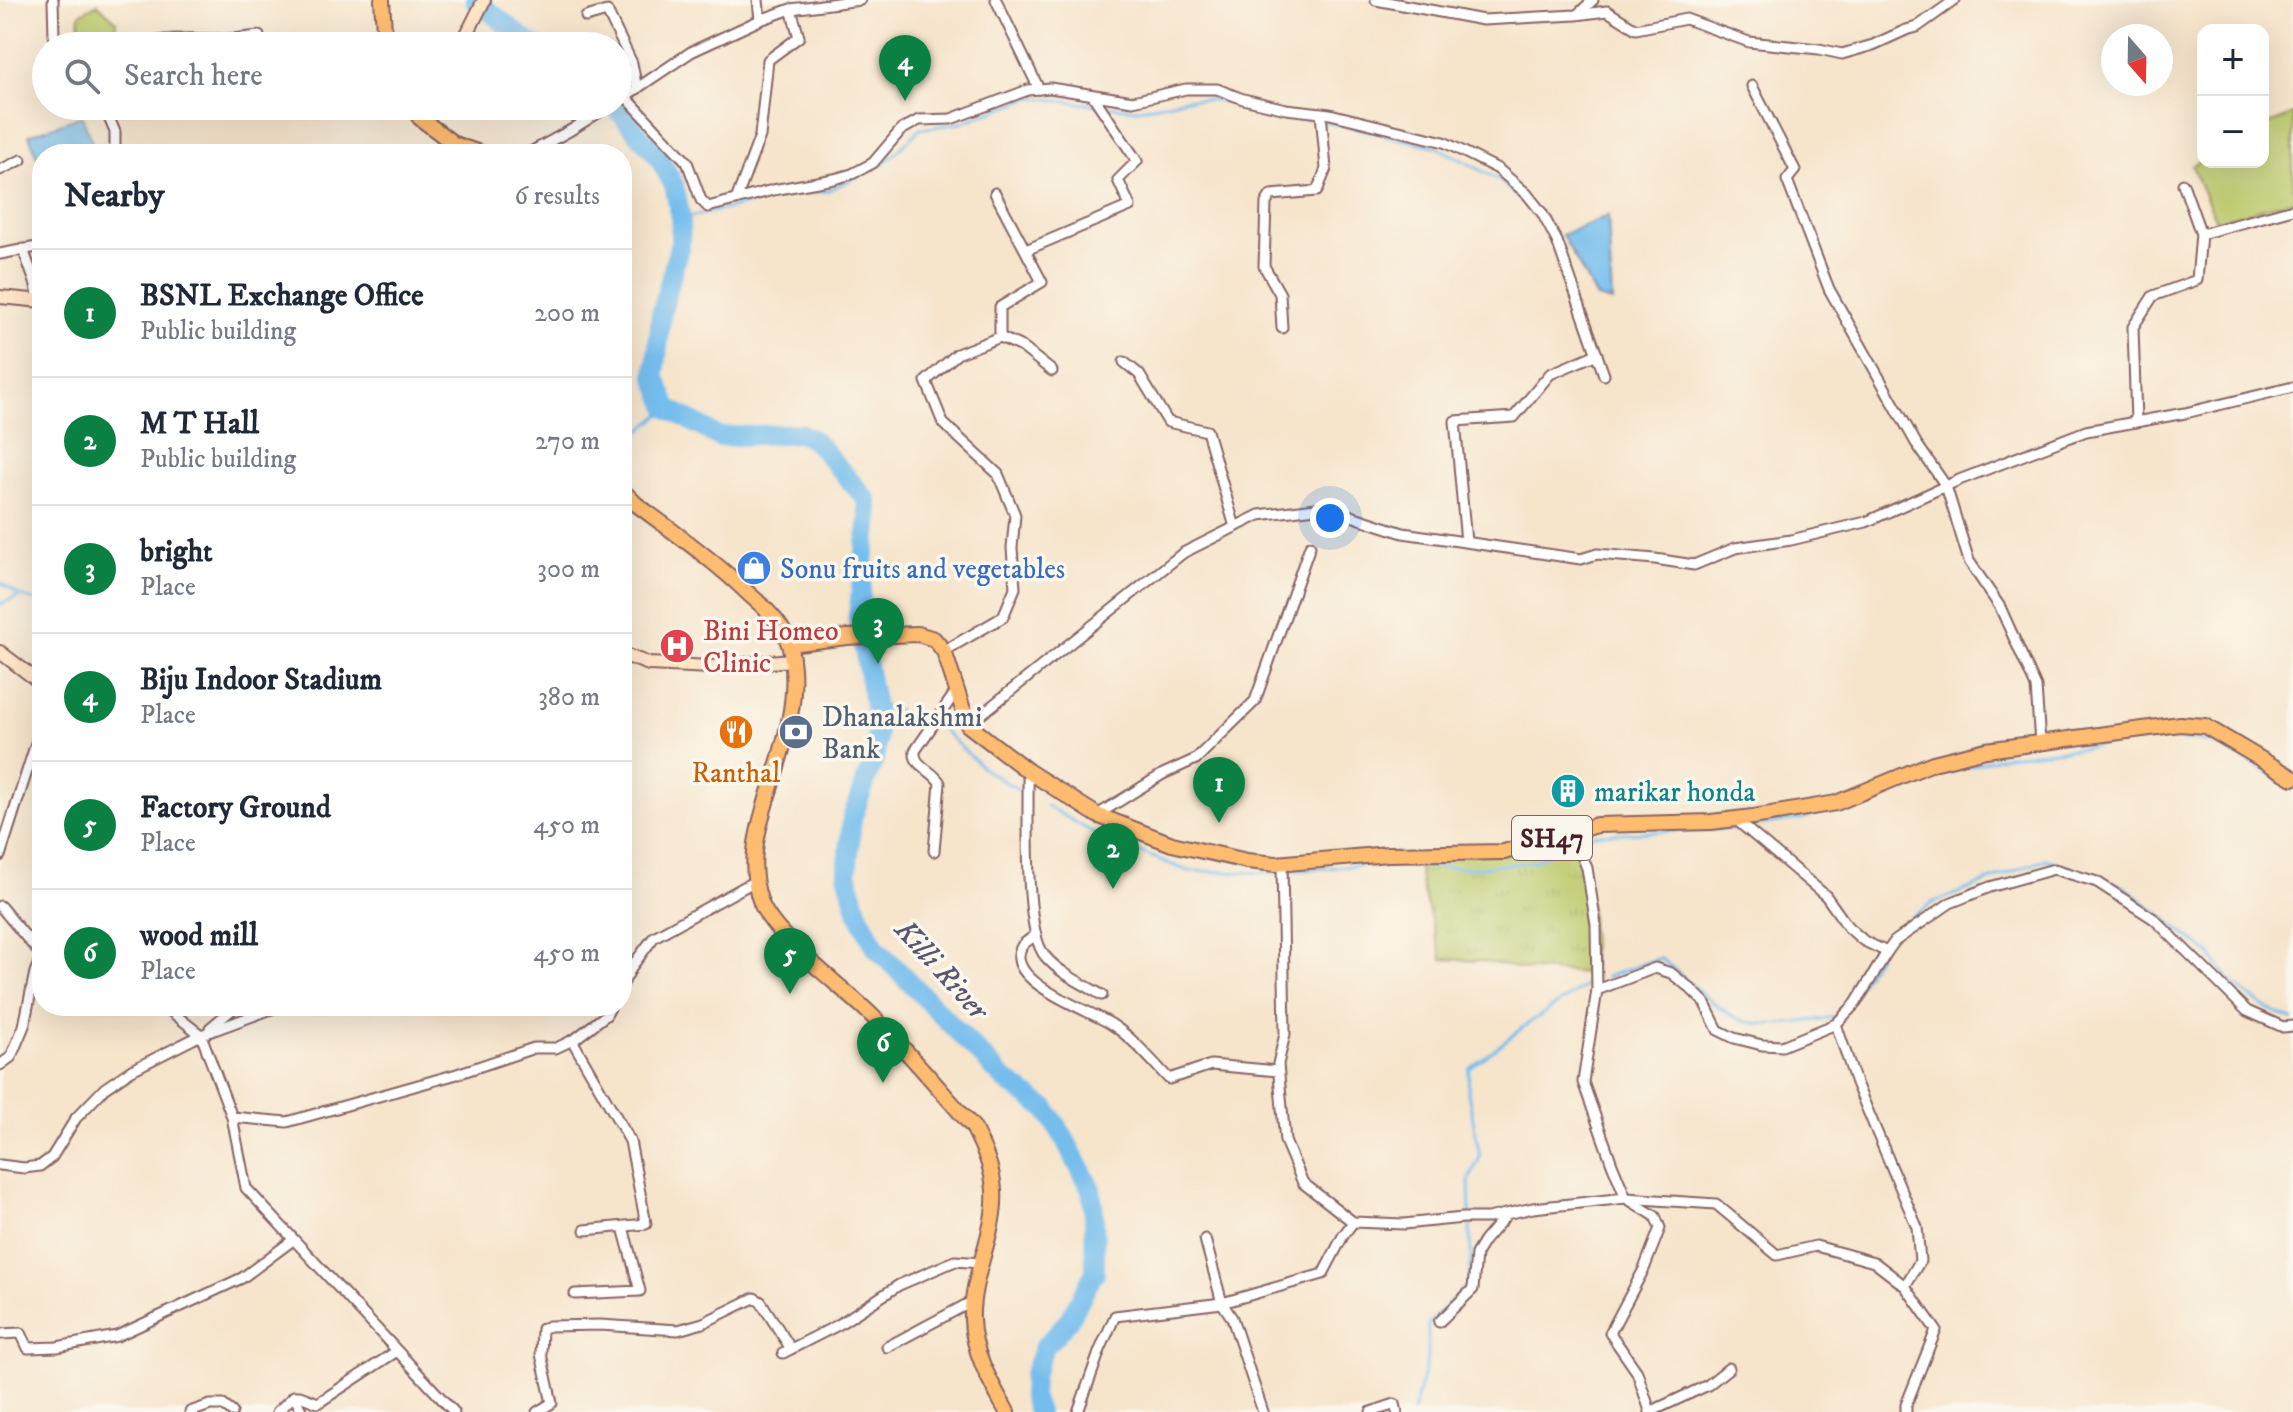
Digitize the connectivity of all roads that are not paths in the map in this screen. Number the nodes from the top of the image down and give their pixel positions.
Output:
1 (53, 0) edge
2 (382, 0) edge
3 (484, 0) edge
4 (758, 0) edge
5 (860, 0) edge
6 (996, 0) edge
7 (1376, 0) edge
8 (1593, 0) edge
9 (1955, 0) edge
10 (791, 9) junction
11 (1576, 15) junction
12 (586, 17) dead end
13 (760, 20) junction
14 (54, 32) edge
15 (384, 32) edge
16 (468, 32) edge
17 (617, 32) edge
18 (632, 63) edge
19 (1752, 86) dead end
20 (637, 89) junction
21 (1039, 89) junction
22 (632, 92) edge
23 (1093, 96) junction
24 (632, 110) edge
25 (1321, 113) junction
26 (110, 120) edge
27 (429, 120) edge
28 (586, 120) edge
29 (115, 144) edge
30 (454, 144) edge
31 (545, 144) edge
32 (21, 160) dead end
33 (0, 170) edge
34 (2183, 184) dead end
35 (995, 193) dead end
36 (736, 200) junction
37 (2293, 209) edge
38 (2201, 234) junction
39 (32, 248) edge
40 (23, 249) junction
41 (1026, 250) junction
42 (0, 254) edge
43 (32, 274) edge
44 (0, 297) edge
45 (32, 300) edge
46 (1282, 328) dead end
47 (1000, 337) junction
48 (1597, 354) junction
49 (1124, 362) dead end
50 (1052, 371) dead end
51 (1604, 375) dead end
52 (2293, 387) edge
53 (2136, 422) junction
54 (1946, 486) junction
55 (632, 500) edge
56 (1235, 527) junction
57 (1466, 542) junction
58 (1310, 546) dead end
59 (789, 644) junction
60 (944, 651) junction
61 (0, 652) edge
62 (632, 658) edge
63 (792, 660) junction
64 (32, 676) edge
65 (957, 690) junction
66 (968, 725) junction
67 (2040, 743) junction
68 (32, 755) edge
69 (1028, 771) junction
70 (2293, 778) edge
71 (1097, 815) junction
72 (1735, 819) junction
73 (1572, 831) junction
74 (934, 851) dead end
75 (0, 856) edge
76 (1282, 863) junction
77 (755, 881) junction
78 (0, 906) edge
79 (1036, 935) junction
80 (32, 944) edge
81 (1887, 952) junction
82 (632, 967) edge
83 (32, 987) edge
84 (1597, 990) junction
85 (1102, 995) dead end
86 (177, 1016) edge
87 (224, 1016) edge
88 (253, 1016) edge
89 (605, 1016) edge
90 (1836, 1024) junction
91 (2293, 1026) edge
92 (201, 1035) junction
93 (572, 1040) junction
94 (0, 1065) edge
95 (1278, 1071) junction
96 (232, 1117) junction
97 (0, 1165) edge
98 (1626, 1198) junction
99 (1507, 1214) junction
100 (1353, 1222) junction
101 (623, 1227) junction
102 (585, 1230) dead end
103 (1205, 1239) dead end
104 (293, 1240) junction
105 (981, 1263) junction
106 (1905, 1286) junction
107 (575, 1294) dead end
108 (973, 1301) junction
109 (1222, 1303) junction
110 (1439, 1322) dead end
111 (0, 1334) edge
112 (887, 1347) dead end
113 (397, 1351) junction
114 (1729, 1368) dead end
115 (294, 1396) junction
116 (190, 1412) edge
117 (232, 1412) edge
118 (277, 1412) edge
119 (302, 1412) edge
120 (454, 1412) edge
121 (537, 1412) edge
122 (1007, 1412) edge
123 (1078, 1412) edge
124 (1263, 1412) edge
125 (1371, 1412) edge
126 (1397, 1412) edge
127 (1650, 1412) edge
128 (1906, 1412) edge

1 - 14 street
2 - 15 main road
3 - 16 main road
4 - 13 street
5 - 10 street
6 - 21 street
7 - 11 street
8 - 11 street
9 - 11 street
10 - 13 street
10 - 36 street
12 - 17 street
13 - 20 street
18 - 20 street
19 - 54 street
20 - 22 street
21 - 23 street
21 - 36 street
23 - 25 street
23 - 41 street
24 - 36 street
25 - 46 street
25 - 48 street
26 - 29 street
27 - 30 main road
28 - 31 street
32 - 33 street
34 - 38 street
35 - 41 street
37 - 38 street
38 - 53 street
39 - 40 street
40 - 42 street
40 - 43 street
41 - 47 street
44 - 45 main road
47 - 50 street
47 - 60 street
48 - 51 street
48 - 57 street
49 - 56 street
52 - 53 street
53 - 54 street
54 - 57 street
54 - 67 street
55 - 59 main road
56 - 57 street
56 - 66 street
58 - 71 street
59 - 60 main road
59 - 63 main road
60 - 65 main road
61 - 64 main road
62 - 63 main road
63 - 77 main road
65 - 66 main road
65 - 74 street
66 - 69 main road, SH47
67 - 70 main road, SH47
67 - 72 main road, SH47
68 - 75 street
69 - 71 main road, SH47
69 - 79 street
71 - 76 main road, SH47
72 - 73 main road, SH47
72 - 81 street
73 - 76 main road, SH47
73 - 84 street
76 - 95 street
77 - 82 street
77 - 105 main road
78 - 80 street
79 - 85 street
79 - 95 street
81 - 90 street
81 - 91 street
83 - 94 street
84 - 90 street
84 - 98 street
86 - 92 street
87 - 92 street
88 - 92 street
89 - 93 street
90 - 106 street
92 - 96 street
92 - 97 street
93 - 96 street
93 - 101 street
95 - 100 street
96 - 104 street
98 - 99 street
98 - 106 street
98 - 127 street
99 - 100 street
99 - 110 street
100 - 109 street
101 - 102 street
101 - 107 street
103 - 109 street
104 - 111 street
104 - 113 street
105 - 108 main road
105 - 121 street
106 - 128 street
108 - 112 street
108 - 122 main road
109 - 123 street
109 - 124 street
113 - 115 street
113 - 120 street
114 - 127 street
115 - 118 street
115 - 119 street
116 - 117 street
125 - 126 street

